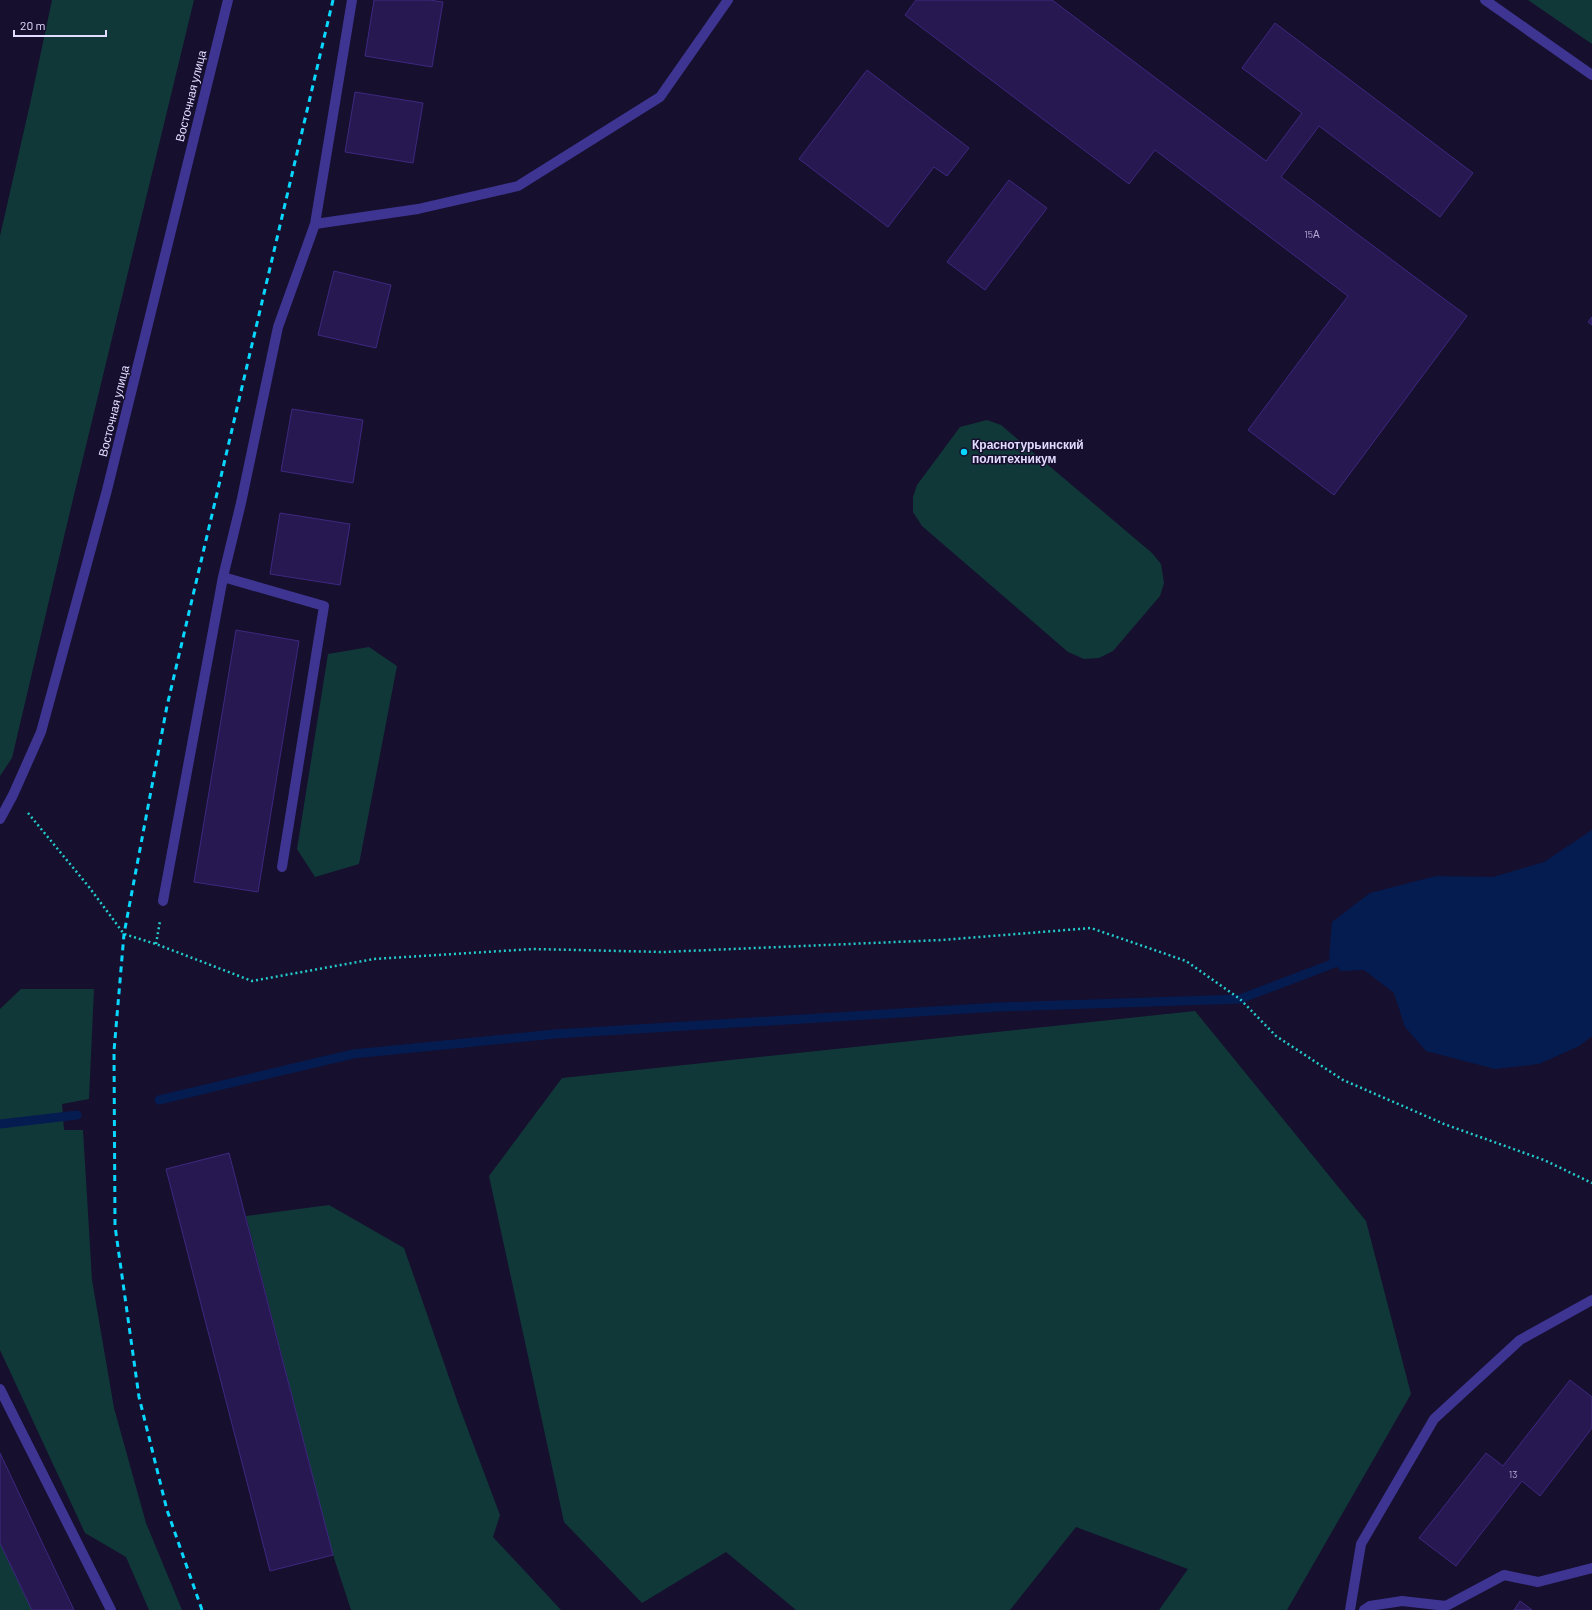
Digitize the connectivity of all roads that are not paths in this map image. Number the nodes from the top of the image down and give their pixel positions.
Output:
1 (228, 0) edge
2 (352, 0) edge
3 (728, 0) edge
4 (1485, 0) edge
5 (1592, 75) edge
6 (315, 224) junction
7 (223, 577) junction
8 (0, 819) edge
9 (282, 867) dead end
10 (163, 901) dead end
11 (1592, 1300) edge
12 (0, 1388) edge
13 (1592, 1568) edge
14 (111, 1610) edge
15 (1350, 1610) edge
16 (1364, 1610) edge

1 - 8 street, Восточная улица
2 - 6 street
3 - 6 street
4 - 5 street
6 - 7 street
7 - 9 street
7 - 10 street
11 - 15 street
12 - 14 street
13 - 16 street

